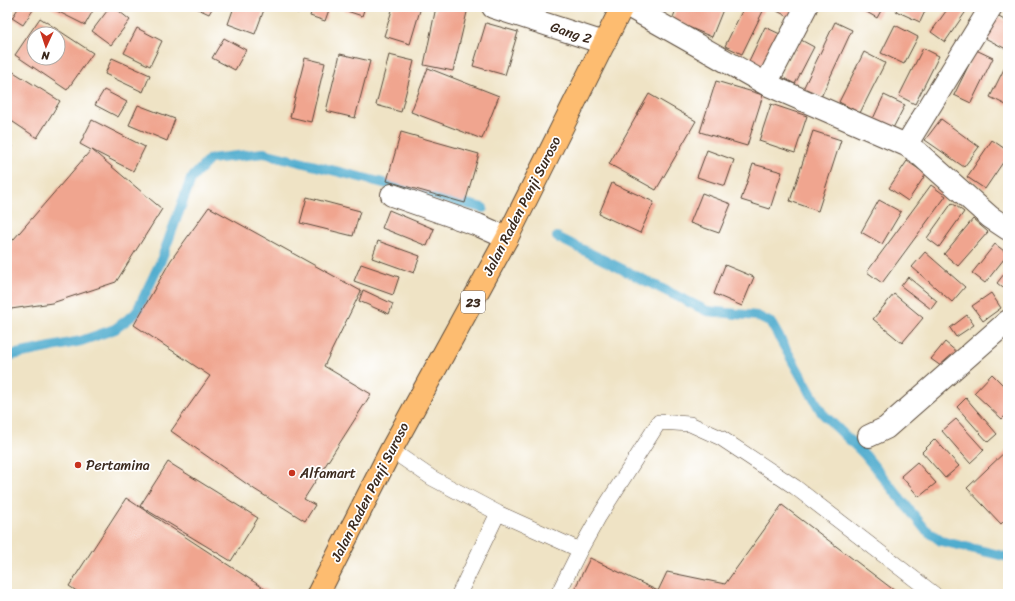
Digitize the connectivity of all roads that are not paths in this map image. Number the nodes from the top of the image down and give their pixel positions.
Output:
1 (494, 7) edge
2 (622, 7) edge
3 (630, 7) edge
4 (806, 7) edge
5 (991, 7) edge
6 (604, 43) junction
7 (766, 84) junction
8 (906, 145) junction
9 (392, 195) dead end
10 (1008, 229) edge
11 (507, 238) junction
12 (1008, 321) edge
13 (869, 436) dead end
14 (391, 450) junction
15 (498, 513) junction
16 (580, 550) junction
17 (318, 594) edge
18 (459, 594) edge
19 (558, 594) edge
20 (934, 594) edge

1 - 6 street, Gang 2
2 - 6 highway, Jalan Raden Panji Suroso / 23
3 - 7 street
4 - 7 street
5 - 8 street
6 - 11 highway, Jalan Raden Panji Suroso / 23
7 - 8 street
8 - 10 street
9 - 11 street
11 - 14 highway, Jalan Raden Panji Suroso / 23
12 - 13 street
14 - 15 lane
14 - 17 highway, Jalan Raden Panji Suroso / 23
15 - 16 lane
15 - 18 lane
16 - 19 lane
16 - 20 lane

